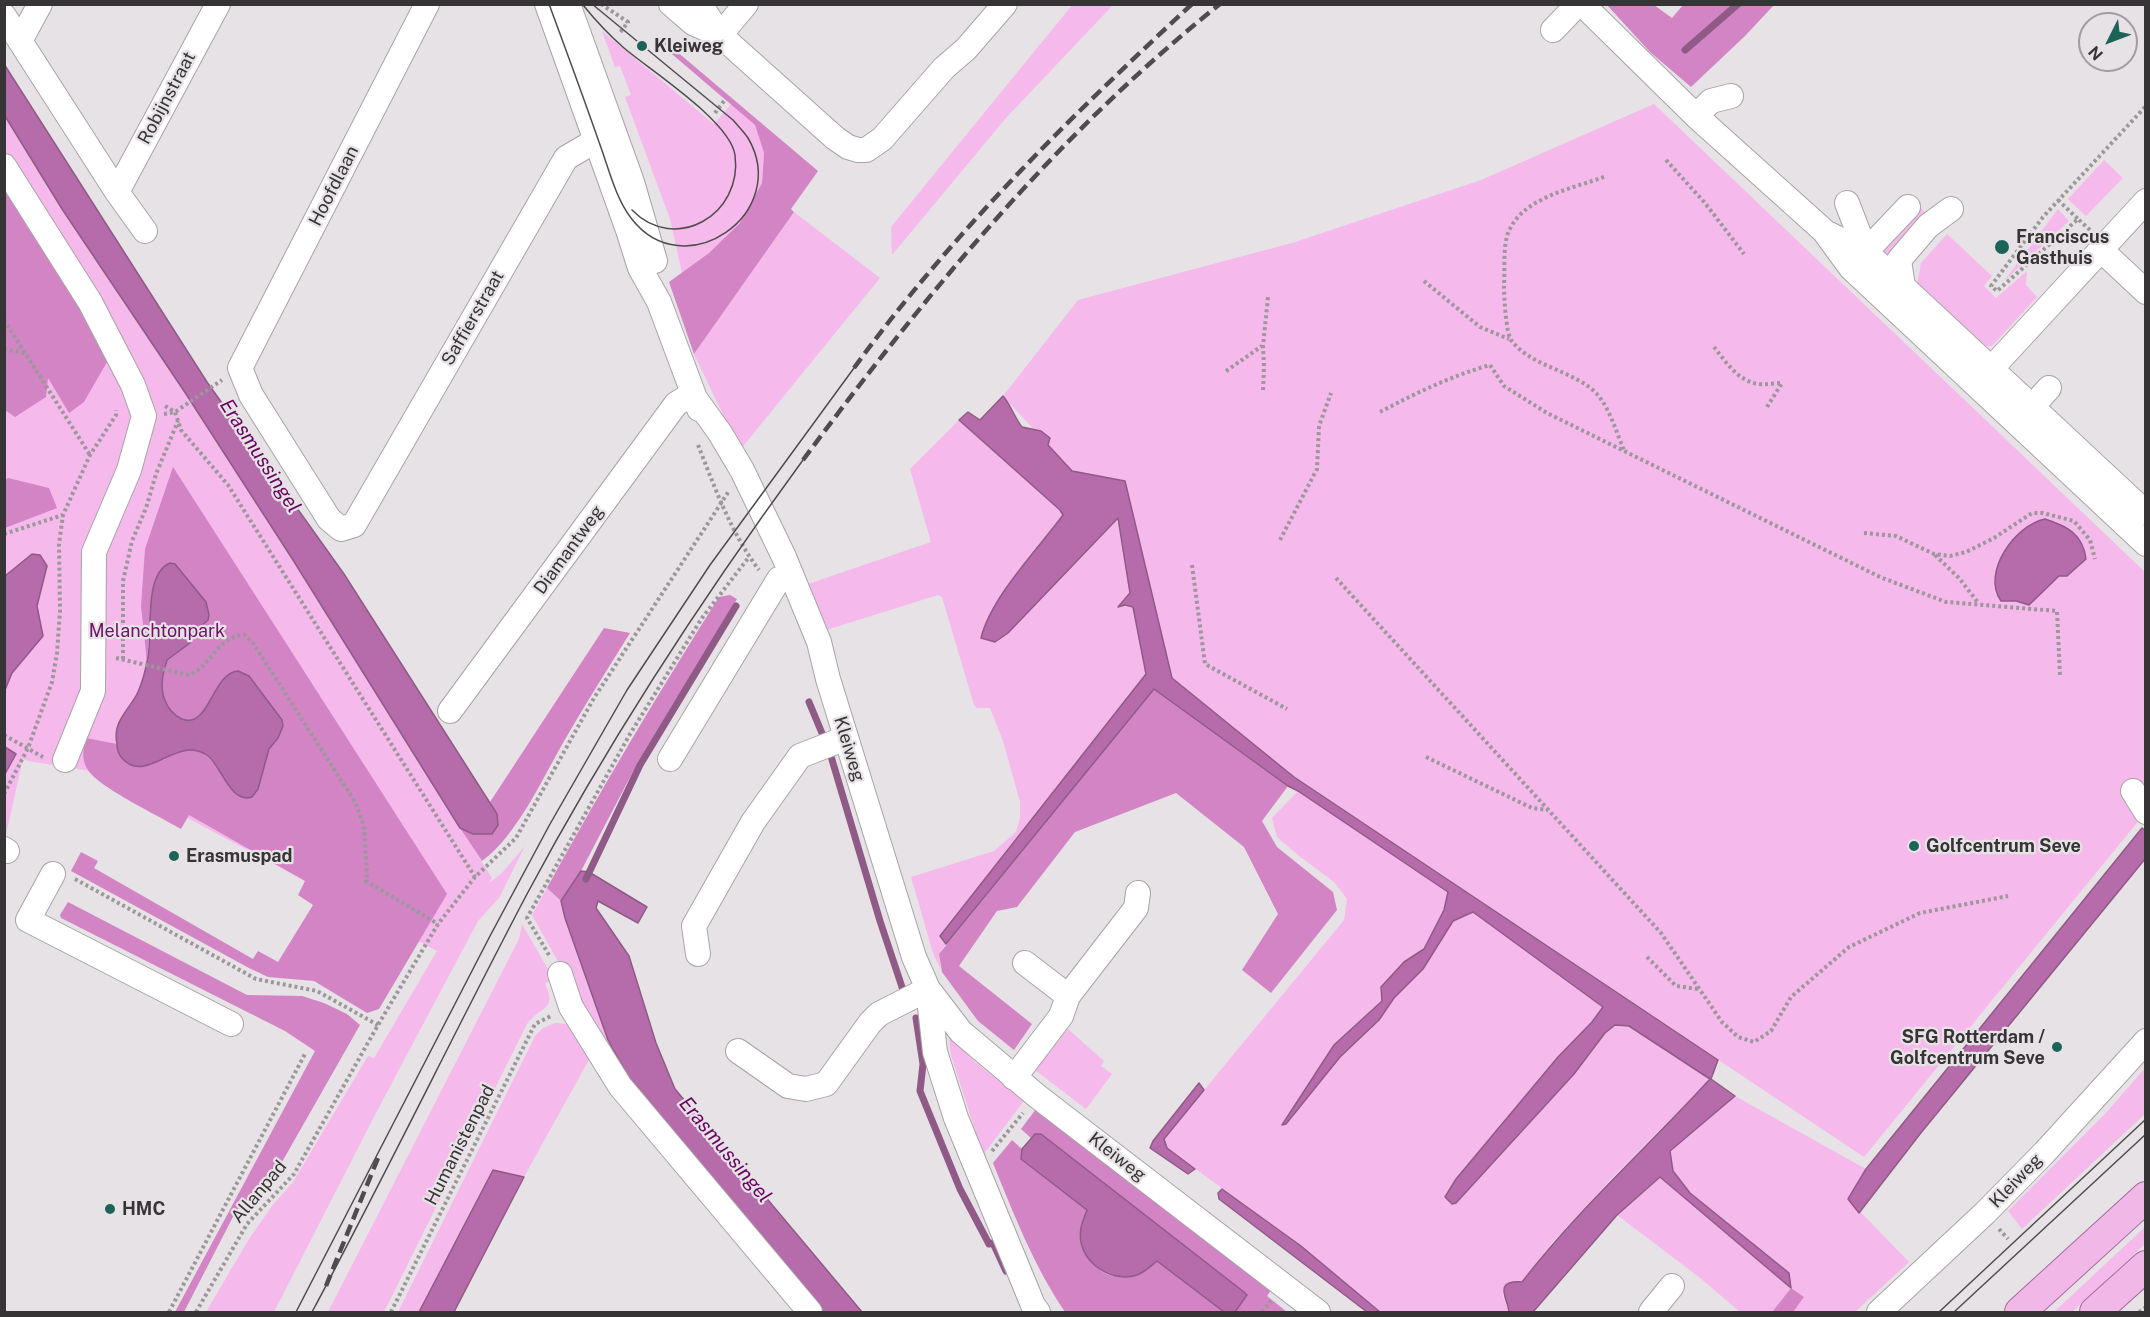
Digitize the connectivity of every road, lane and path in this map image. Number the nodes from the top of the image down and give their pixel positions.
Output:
1 (40, 4) edge
2 (218, 4) edge
3 (427, 4) edge
4 (547, 4) edge
5 (567, 4) edge
6 (601, 4) edge
7 (672, 4) edge
8 (700, 4) edge
9 (746, 4) edge
10 (1005, 4) edge
11 (1580, 4) edge
12 (4, 16) edge
13 (1553, 30) dead end
14 (619, 34) dead end
15 (720, 34) junction
16 (20, 41) junction
17 (1731, 96) dead end
18 (724, 101) dead end
19 (2145, 106) edge
20 (715, 113) dead end
21 (1702, 122) junction
22 (605, 138) junction
23 (1665, 160) dead end
24 (4, 166) edge
25 (1604, 177) dead end
26 (117, 192) junction
27 (2058, 200) junction
28 (2145, 201) edge
29 (1847, 203) dead end
30 (1908, 207) dead end
31 (1946, 213) dead end
32 (2078, 219) junction
33 (145, 231) dead end
34 (2103, 247) junction
35 (1744, 254) dead end
36 (1858, 260) junction
37 (1424, 281) dead end
38 (1902, 281) junction
39 (2145, 292) edge
40 (1268, 297) dead end
41 (4, 320) edge
42 (1510, 339) junction
43 (1263, 346) junction
44 (1714, 347) dead end
45 (4, 350) edge
46 (25, 354) junction
47 (1990, 369) junction
48 (1226, 371) dead end
49 (232, 373) junction
50 (2049, 388) dead end
51 (1263, 390) dead end
52 (1331, 393) dead end
53 (692, 394) junction
54 (1767, 407) dead end
55 (1380, 412) dead end
56 (116, 415) dead end
57 (2024, 415) junction
58 (178, 421) junction
59 (1625, 451) junction
60 (90, 455) junction
61 (721, 503) dead end
62 (2145, 513) edge
63 (63, 515) junction
64 (1864, 533) dead end
65 (4, 534) edge
66 (1280, 540) dead end
67 (2145, 544) edge
68 (1934, 554) junction
69 (749, 557) dead end
70 (2095, 559) dead end
71 (1192, 565) dead end
72 (1336, 578) dead end
73 (780, 579) junction
74 (1979, 604) junction
75 (123, 659) dead end
76 (146, 664) dead end
77 (2060, 675) dead end
78 (828, 679) junction
79 (1287, 709) dead end
80 (450, 711) dead end
81 (4, 735) edge
82 (846, 738) junction
83 (28, 748) junction
84 (1426, 757) dead end
85 (670, 759) dead end
86 (65, 760) joint
87 (2133, 792) dead end
88 (4, 794) edge
89 (1548, 810) junction
90 (2145, 812) edge
91 (53, 874) joint
92 (475, 877) junction
93 (1138, 893) dead end
94 (2008, 896) dead end
95 (438, 924) junction
96 (698, 954) dead end
97 (1647, 957) dead end
98 (1025, 963) dead end
99 (560, 974) joint
100 (928, 989) junction
101 (1699, 989) junction
102 (1068, 996) junction
103 (571, 1007) junction
104 (231, 1024) dead end
105 (378, 1025) junction
106 (2145, 1041) edge
107 (738, 1051) dead end
108 (306, 1052) dead end
109 (1014, 1078) junction
110 (1037, 1096) junction
111 (977, 1171) junction
112 (2145, 1197) edge
113 (2145, 1266) edge
114 (1672, 1286) dead end
115 (2145, 1307) edge
116 (170, 1312) edge
117 (196, 1312) edge
118 (392, 1312) edge
119 (810, 1312) edge
120 (1038, 1312) edge
121 (1318, 1312) edge
122 (1651, 1312) edge
123 (1879, 1312) edge
124 (2020, 1312) edge
125 (2095, 1312) edge
126 (2139, 1312) edge

1 - 16 street
2 - 26 street, Robijnstraat
3 - 49 street, Hoofdlaan
4 - 22 street, Kleiweg
5 - 22 street, Kleiweg
6 - 14 path
7 - 15 street
8 - 15 street
9 - 15 street
10 - 15 street
11 - 13 street
11 - 21 street
12 - 16 street
16 - 26 street
17 - 21 street
18 - 20 path
19 - 27 path
21 - 36 street
22 - 49 street, Saffierstraat
22 - 53 street, Kleiweg
23 - 35 path
24 - 86 street
25 - 42 path
26 - 33 street
27 - 32 path
27 - 32 path
28 - 34 street
29 - 36 street
30 - 36 street
31 - 38 street
32 - 34 path
34 - 39 street
34 - 47 street
36 - 38 street
36 - 57 street
37 - 42 path
38 - 47 street
40 - 43 path
41 - 46 path
42 - 59 path
43 - 48 path
43 - 51 path
44 - 54 path
45 - 46 path
46 - 60 path
47 - 57 street
49 - 58 path
50 - 57 street
52 - 66 path
53 - 73 street, Kleiweg
53 - 78 street, Kleiweg
53 - 80 street, Diamantweg
55 - 59 path
56 - 60 path
57 - 62 street
57 - 67 street
58 - 75 path
58 - 92 path
59 - 74 path
60 - 63 path
61 - 92 path, Allanpad
63 - 65 path
63 - 83 path
64 - 68 path
68 - 70 path
68 - 74 path
69 - 99 path
71 - 79 path
72 - 89 path
73 - 78 street, Kleiweg
73 - 85 street
74 - 77 path
76 - 95 path
78 - 82 street, Kleiweg
81 - 83 path
82 - 96 street
82 - 100 street, Kleiweg
83 - 86 path
83 - 88 path
84 - 89 path
87 - 90 street
89 - 101 path
91 - 104 street
91 - 105 path
92 - 95 path, Allanpad
93 - 102 street
94 - 101 path
95 - 105 path, Allanpad
97 - 101 path
98 - 102 street
99 - 103 street
100 - 107 street
100 - 109 street, Kleiweg
100 - 111 street, Kleiweg
102 - 109 street
103 - 118 path, Humanistenpad
103 - 119 street
105 - 117 path, Allanpad
106 - 123 street, Kleiweg
108 - 116 path
109 - 110 street, Kleiweg
110 - 111 path
110 - 121 street, Kleiweg
111 - 120 street, Kleiweg
112 - 124 main road
113 - 125 main road
114 - 122 street
115 - 126 path

